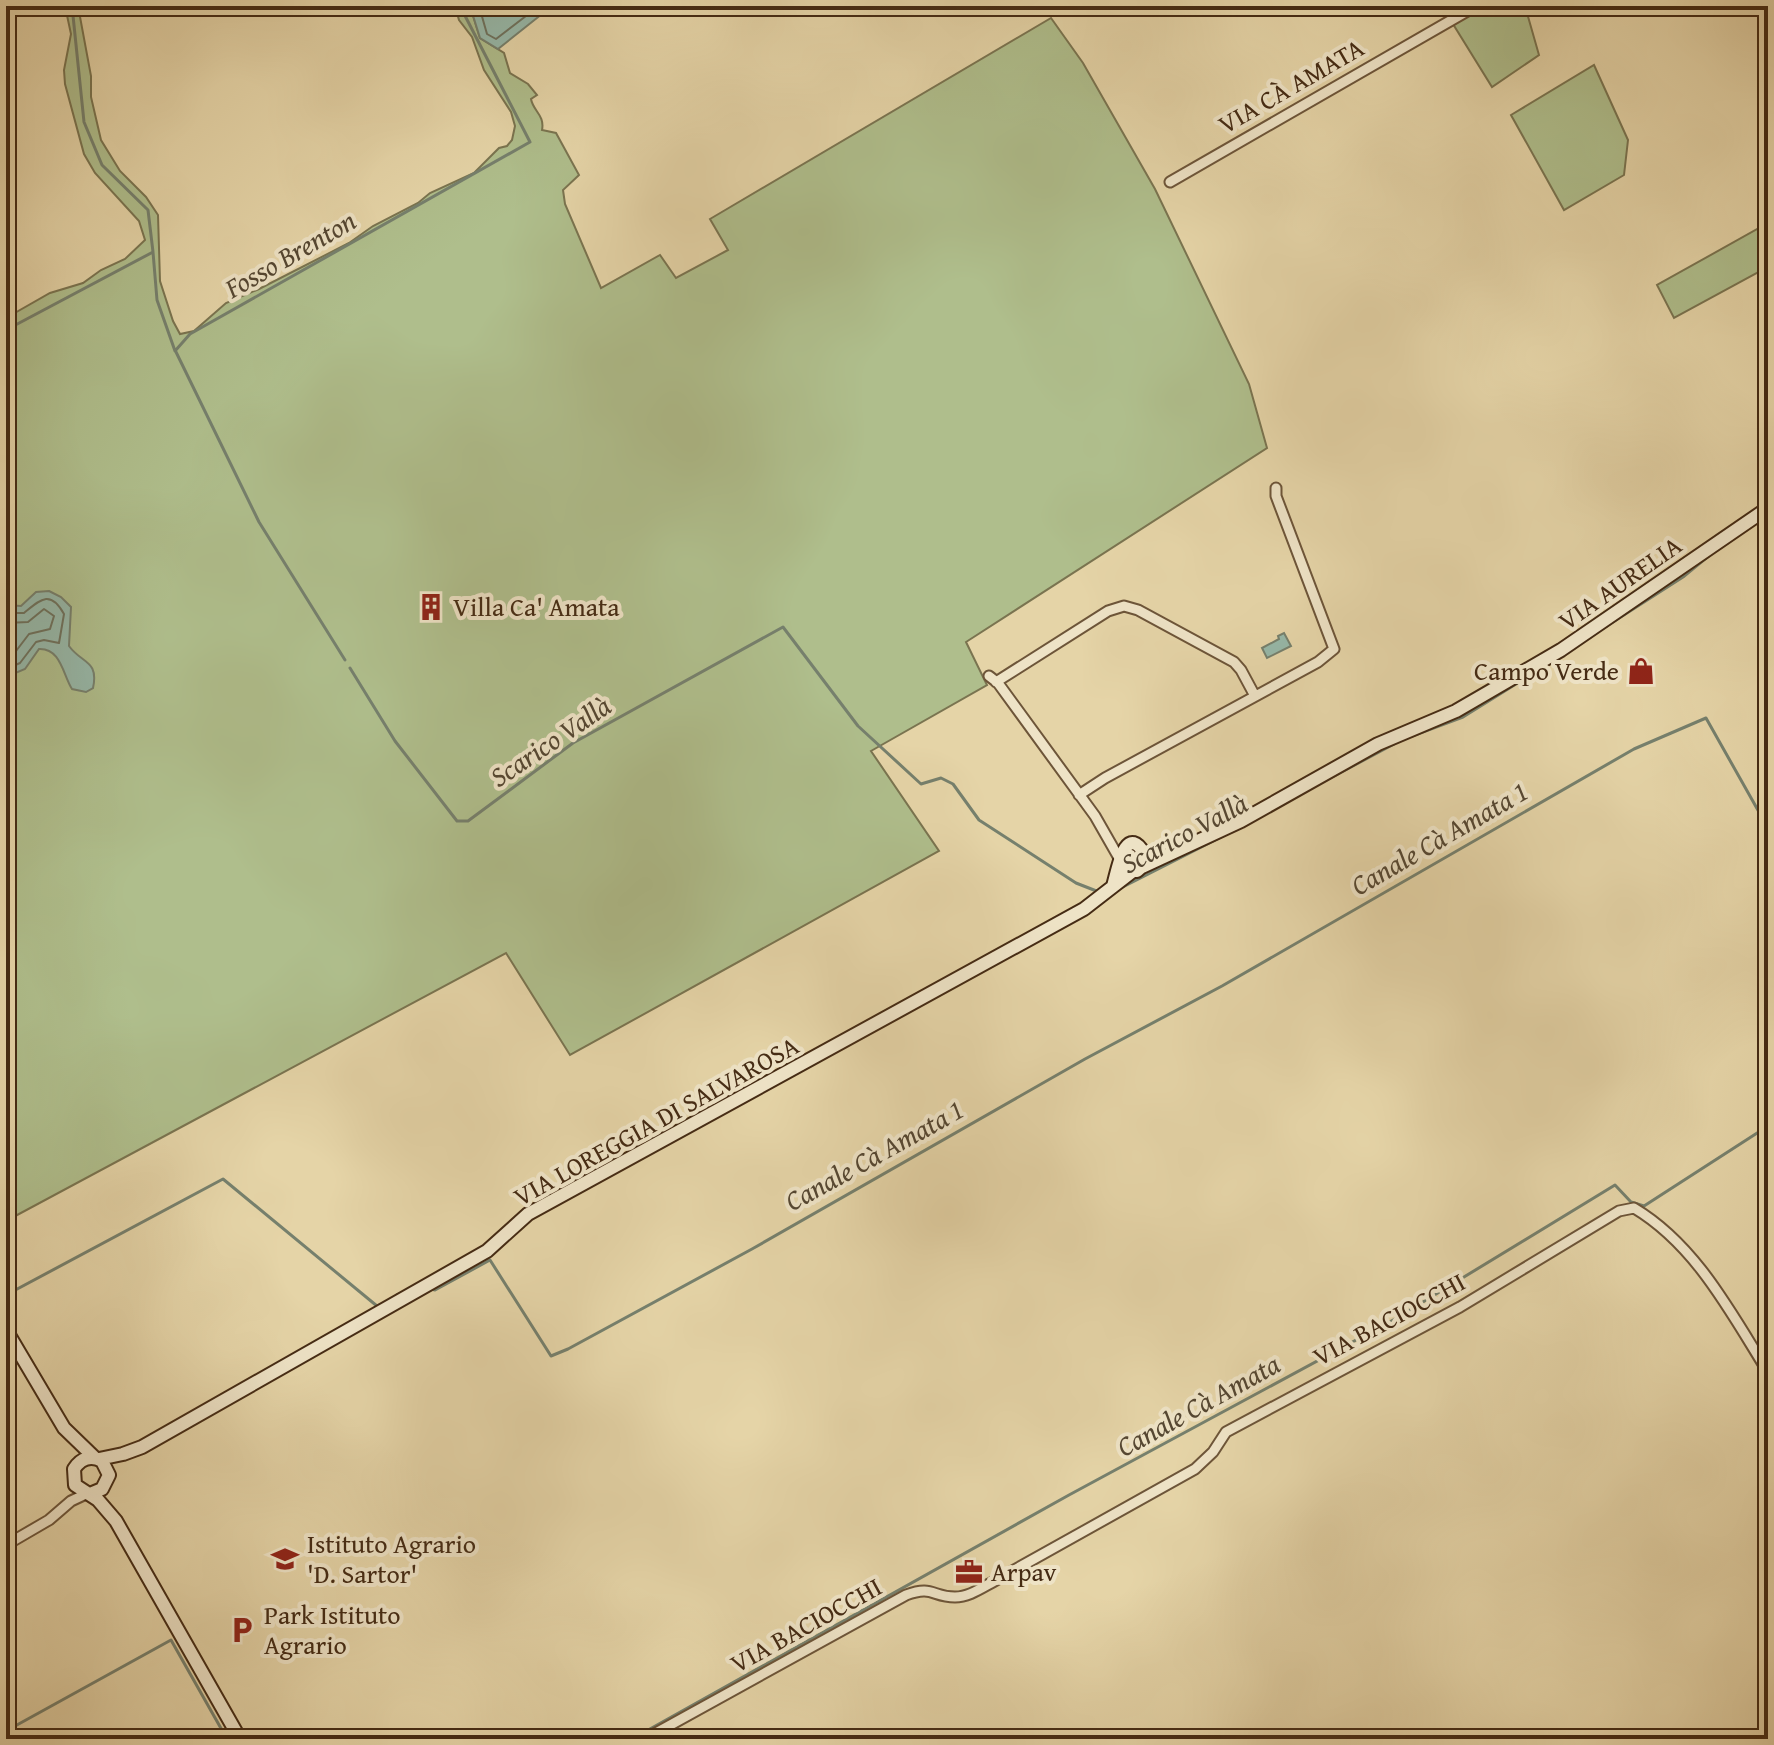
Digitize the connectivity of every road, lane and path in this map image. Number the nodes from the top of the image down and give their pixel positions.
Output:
1 (1476, 6) edge
2 (1170, 182) dead end
3 (1276, 488) dead end
4 (1768, 508) edge
5 (1493, 689) joint
6 (1255, 696) junction
7 (1079, 795) junction
8 (1104, 829) junction
9 (1136, 846) junction
10 (1177, 849) junction
11 (1120, 861) junction
12 (1138, 869) junction
13 (1108, 890) junction
14 (6, 1330) edge
15 (1768, 1372) edge
16 (64, 1428) junction
17 (142, 1447) junction
18 (97, 1459) junction
19 (74, 1475) junction
20 (108, 1480) junction
21 (89, 1493) junction
22 (66, 1505) junction
23 (116, 1521) junction
24 (6, 1545) edge
25 (240, 1739) edge
26 (645, 1739) edge

1 - 2 street, VIA CÀ AMATA
3 - 6 street
4 - 5 street, VIA AURELIA
5 - 10 street, VIA LOREGGIA DI SALVAROSA
6 - 7 street
6 - 7 street
7 - 8 street
8 - 9 street
8 - 11 street
9 - 10 street, VIA LOREGGIA DI SALVAROSA
9 - 11 street
9 - 12 street
10 - 12 street, VIA LOREGGIA DI SALVAROSA
11 - 12 street
11 - 13 street
12 - 13 street, VIA LOREGGIA DI SALVAROSA
13 - 17 street, VIA LOREGGIA DI SALVAROSA
14 - 16 street
15 - 26 street, VIA BACIOCCHI
16 - 18 street
16 - 19 street
17 - 18 street, VIA LOREGGIA DI SALVAROSA
17 - 20 street, VIA LOREGGIA DI SALVAROSA
18 - 19 street
18 - 20 street
19 - 21 street
19 - 22 street
20 - 21 street
20 - 23 street
21 - 22 street
21 - 23 street
22 - 24 street
23 - 25 street

